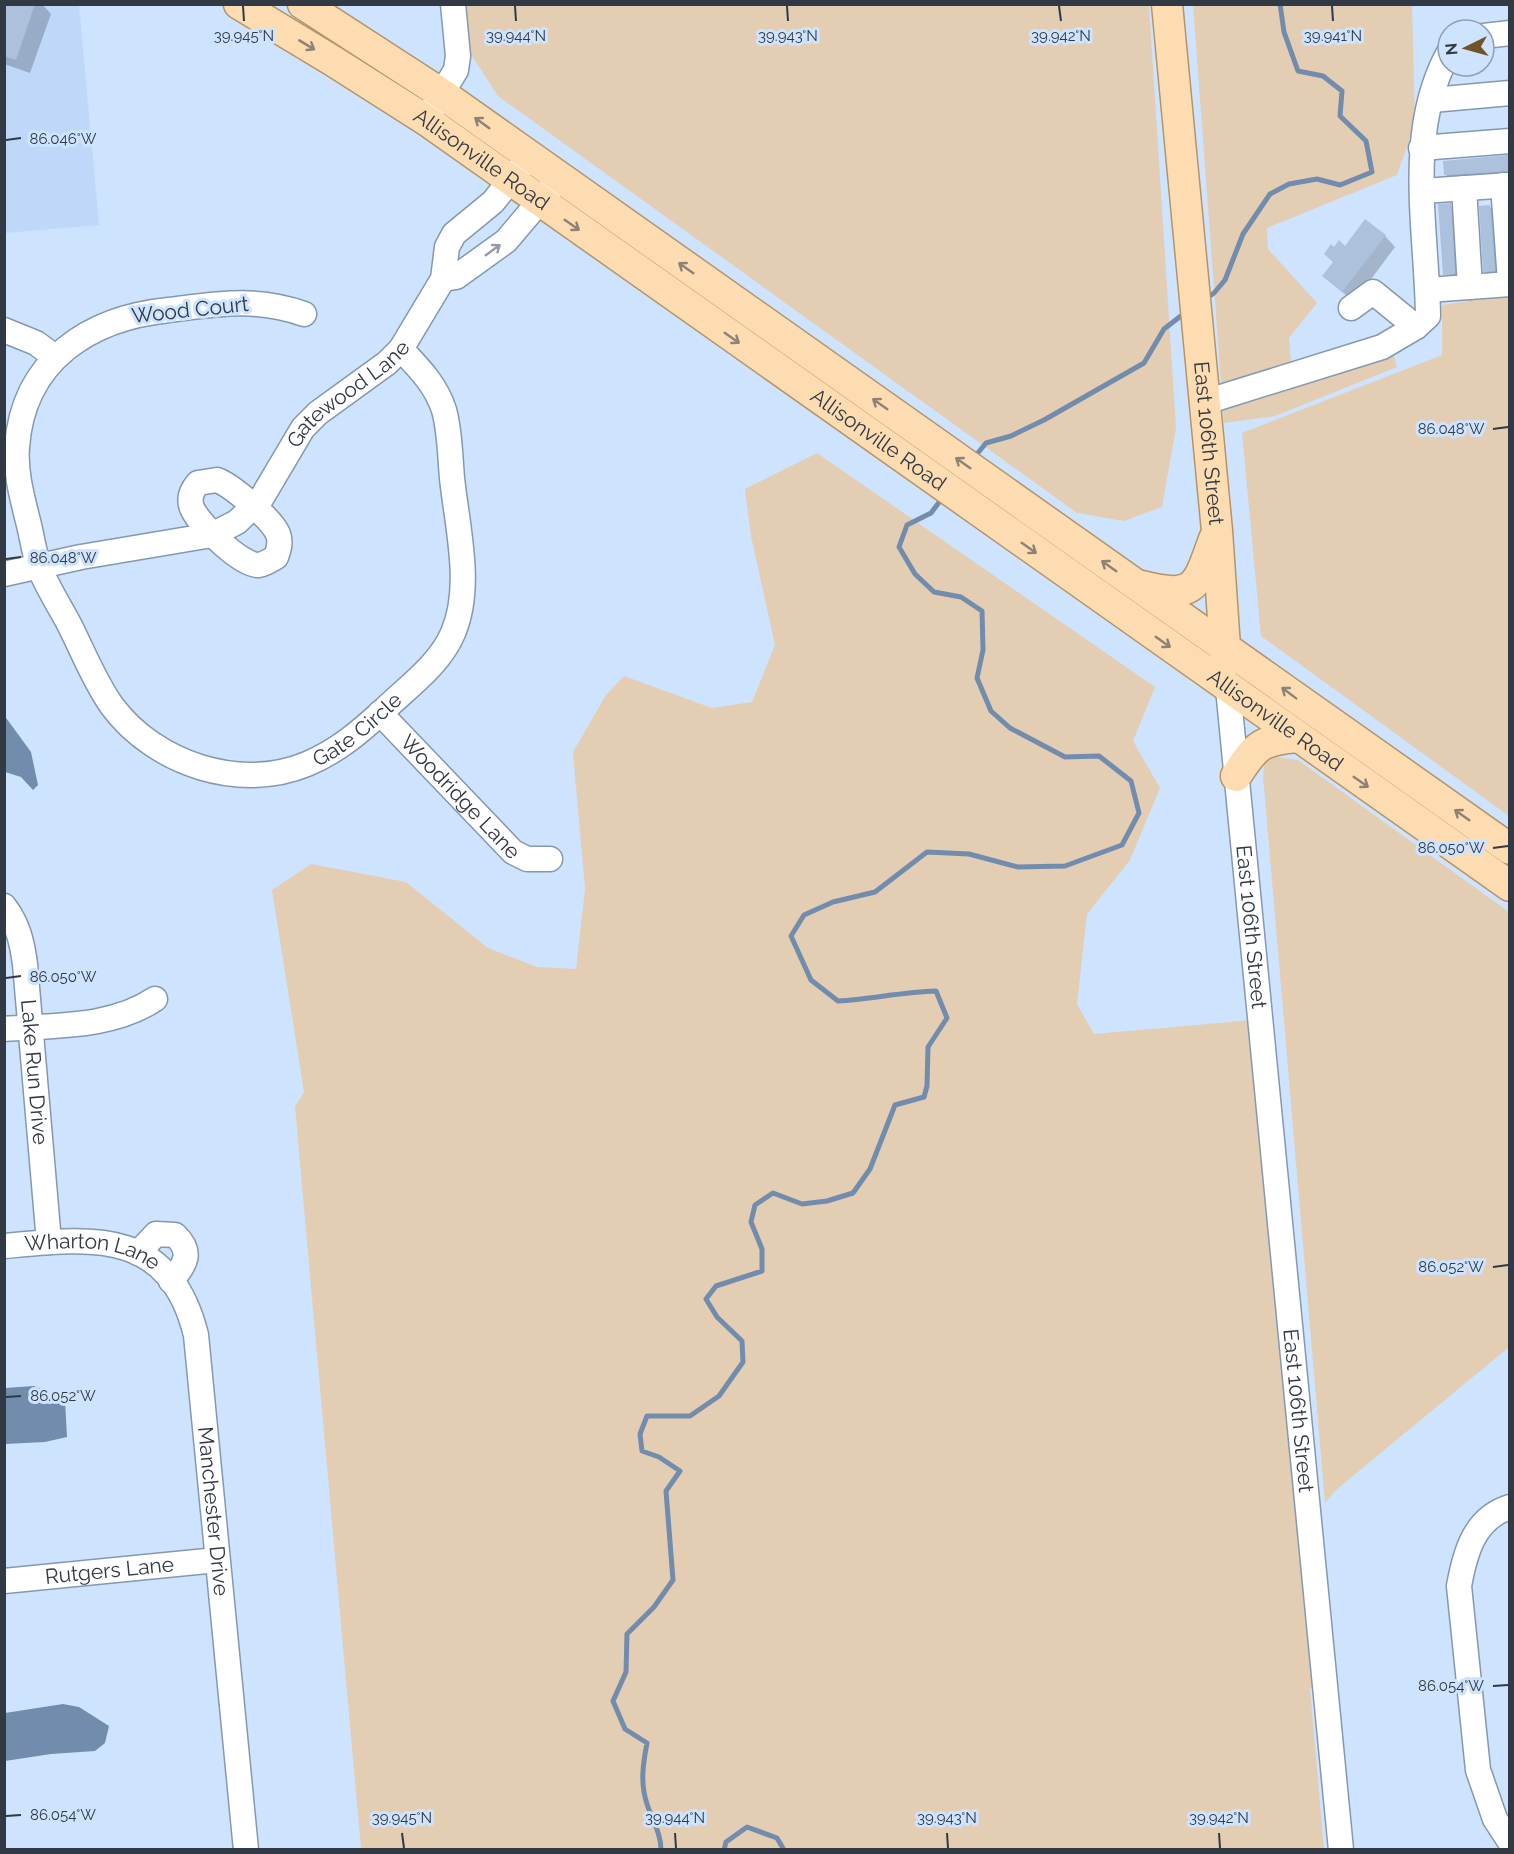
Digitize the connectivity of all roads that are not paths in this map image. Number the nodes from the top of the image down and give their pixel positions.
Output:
1 (239, 4) edge
2 (303, 4) edge
3 (453, 4) edge
4 (1167, 4) edge
5 (1437, 78) edge
6 (1509, 93) edge
7 (442, 94) junction
8 (1432, 100) junction
9 (426, 120) junction
10 (1509, 141) edge
11 (1421, 148) junction
12 (529, 157) junction
13 (560, 179) junction
14 (510, 181) junction
15 (1506, 185) edge
16 (1464, 188) junction
17 (1423, 191) junction
18 (539, 201) junction
19 (443, 279) junction
20 (1509, 283) edge
21 (1470, 287) junction
22 (1428, 290) junction
23 (1351, 308) dead end
24 (304, 314) dead end
25 (1416, 327) junction
26 (4, 330) edge
27 (401, 349) junction
28 (55, 357) junction
29 (1203, 398) junction
30 (252, 508) junction
31 (1217, 531) junction
32 (212, 535) junction
33 (39, 566) junction
34 (4, 574) edge
35 (1136, 585) junction
36 (1226, 648) junction
37 (1228, 687) junction
38 (380, 713) junction
39 (1298, 737) junction
40 (1236, 776) junction
41 (1509, 849) edge
42 (550, 859) dead end
43 (1509, 886) edge
44 (4, 906) edge
45 (156, 999) dead end
46 (30, 1027) junction
47 (4, 1029) edge
48 (49, 1242) junction
49 (4, 1246) edge
50 (138, 1253) junction
51 (171, 1281) junction
52 (1509, 1507) edge
53 (217, 1560) junction
54 (4, 1581) edge
55 (1509, 1842) edge
56 (246, 1850) edge
57 (1341, 1850) edge

1 -> 9 main road, Allisonville Road
2 - 7 main road, Allisonville Road
3 - 7 street
4 - 29 main road, East 106th Street
5 - 8 street
6 - 8 street
7 - 9 street
12 -> 7 main road, Allisonville Road
8 - 11 street
9 - 14 main road, Allisonville Road
10 - 11 street
11 - 17 street
12 - 13 main road, Allisonville Road
12 - 14 street, Gatewood Lane
13 - 18 street
35 -> 13 main road, Allisonville Road
14 - 18 main road, Allisonville Road
14 - 19 street, Gatewood Lane
15 - 16 street
15 - 20 street
16 - 17 street
16 - 21 street
17 - 22 street
19 -> 18 street
18 -> 37 main road, Allisonville Road
19 - 27 street, Gatewood Lane
20 - 21 street
21 - 22 street
22 - 25 street
23 - 25 street
24 - 28 street, Wood Court
25 - 29 street
26 - 28 street
27 - 30 street, Gatewood Lane
27 - 38 street, Gate Circle
28 - 33 street, Wood Court
29 - 31 main road, East 106th Street
30 - 32 street, Gatewood Lane
30 - 32 street
30 - 32 street
31 - 35 main road
31 - 36 main road, East 106th Street
32 - 33 street, Gatewood Lane
33 - 34 street, Gatewood Lane
33 - 38 street, Gate Circle
35 - 36 main road, Allisonville Road
36 - 37 main road, East 106th Street
41 -> 36 main road, Allisonville Road
37 - 39 main road, Allisonville Road
37 - 40 street, East 106th Street
38 - 42 street, Woodridge Lane
39 - 40 main road
39 -> 43 main road, Allisonville Road
40 - 57 street, East 106th Street
44 - 46 street, Lake Run Drive
45 - 46 street
46 - 47 street
46 - 48 street, Lake Run Drive
48 - 49 street, Wharton Lane
48 - 50 street, Wharton Lane
50 - 51 street, Wharton Lane
50 - 51 street
51 - 53 street, Manchester Drive
52 - 55 street
53 - 54 street, Rutgers Lane
53 - 56 street, Manchester Drive

